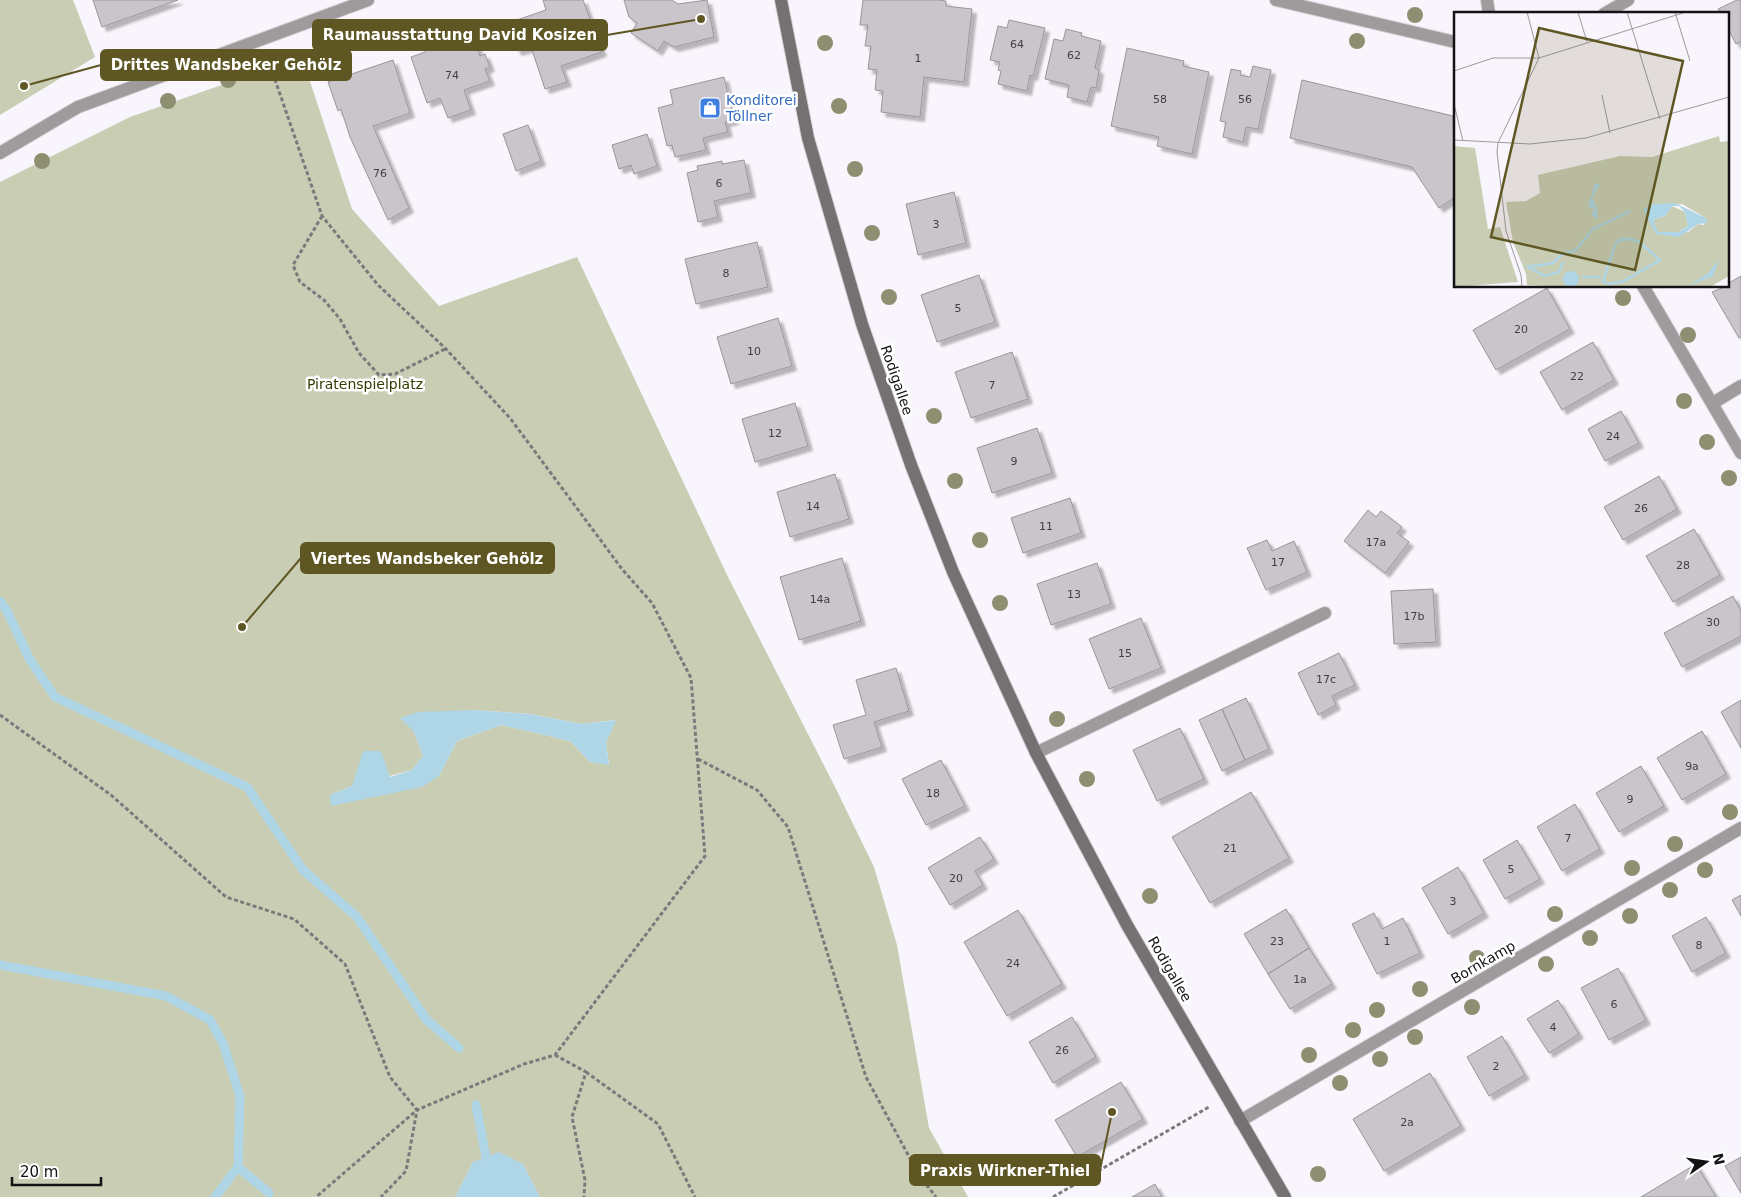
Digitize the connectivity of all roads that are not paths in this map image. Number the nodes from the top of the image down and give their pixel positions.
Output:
1 (368, 0) edge
2 (781, 0) edge
3 (1276, 0) edge
4 (1628, 0) edge
5 (1607, 12) edge
6 (1454, 42) edge
7 (0, 154) edge
8 (1643, 288) edge
9 (1741, 386) edge
10 (1712, 402) junction
11 (1741, 453) edge
12 (1325, 614) dead end
13 (1036, 753) junction
14 (1741, 828) edge
15 (1240, 1121) junction
16 (1285, 1197) edge

1 - 7 street
2 - 13 main road, Rodigallee
3 - 6 street
4 - 5 street
8 - 10 street
9 - 10 street
10 - 11 street
12 - 13 street
13 - 15 main road, Rodigallee
14 - 15 street, Bornkamp
15 - 16 main road, Rodigallee

